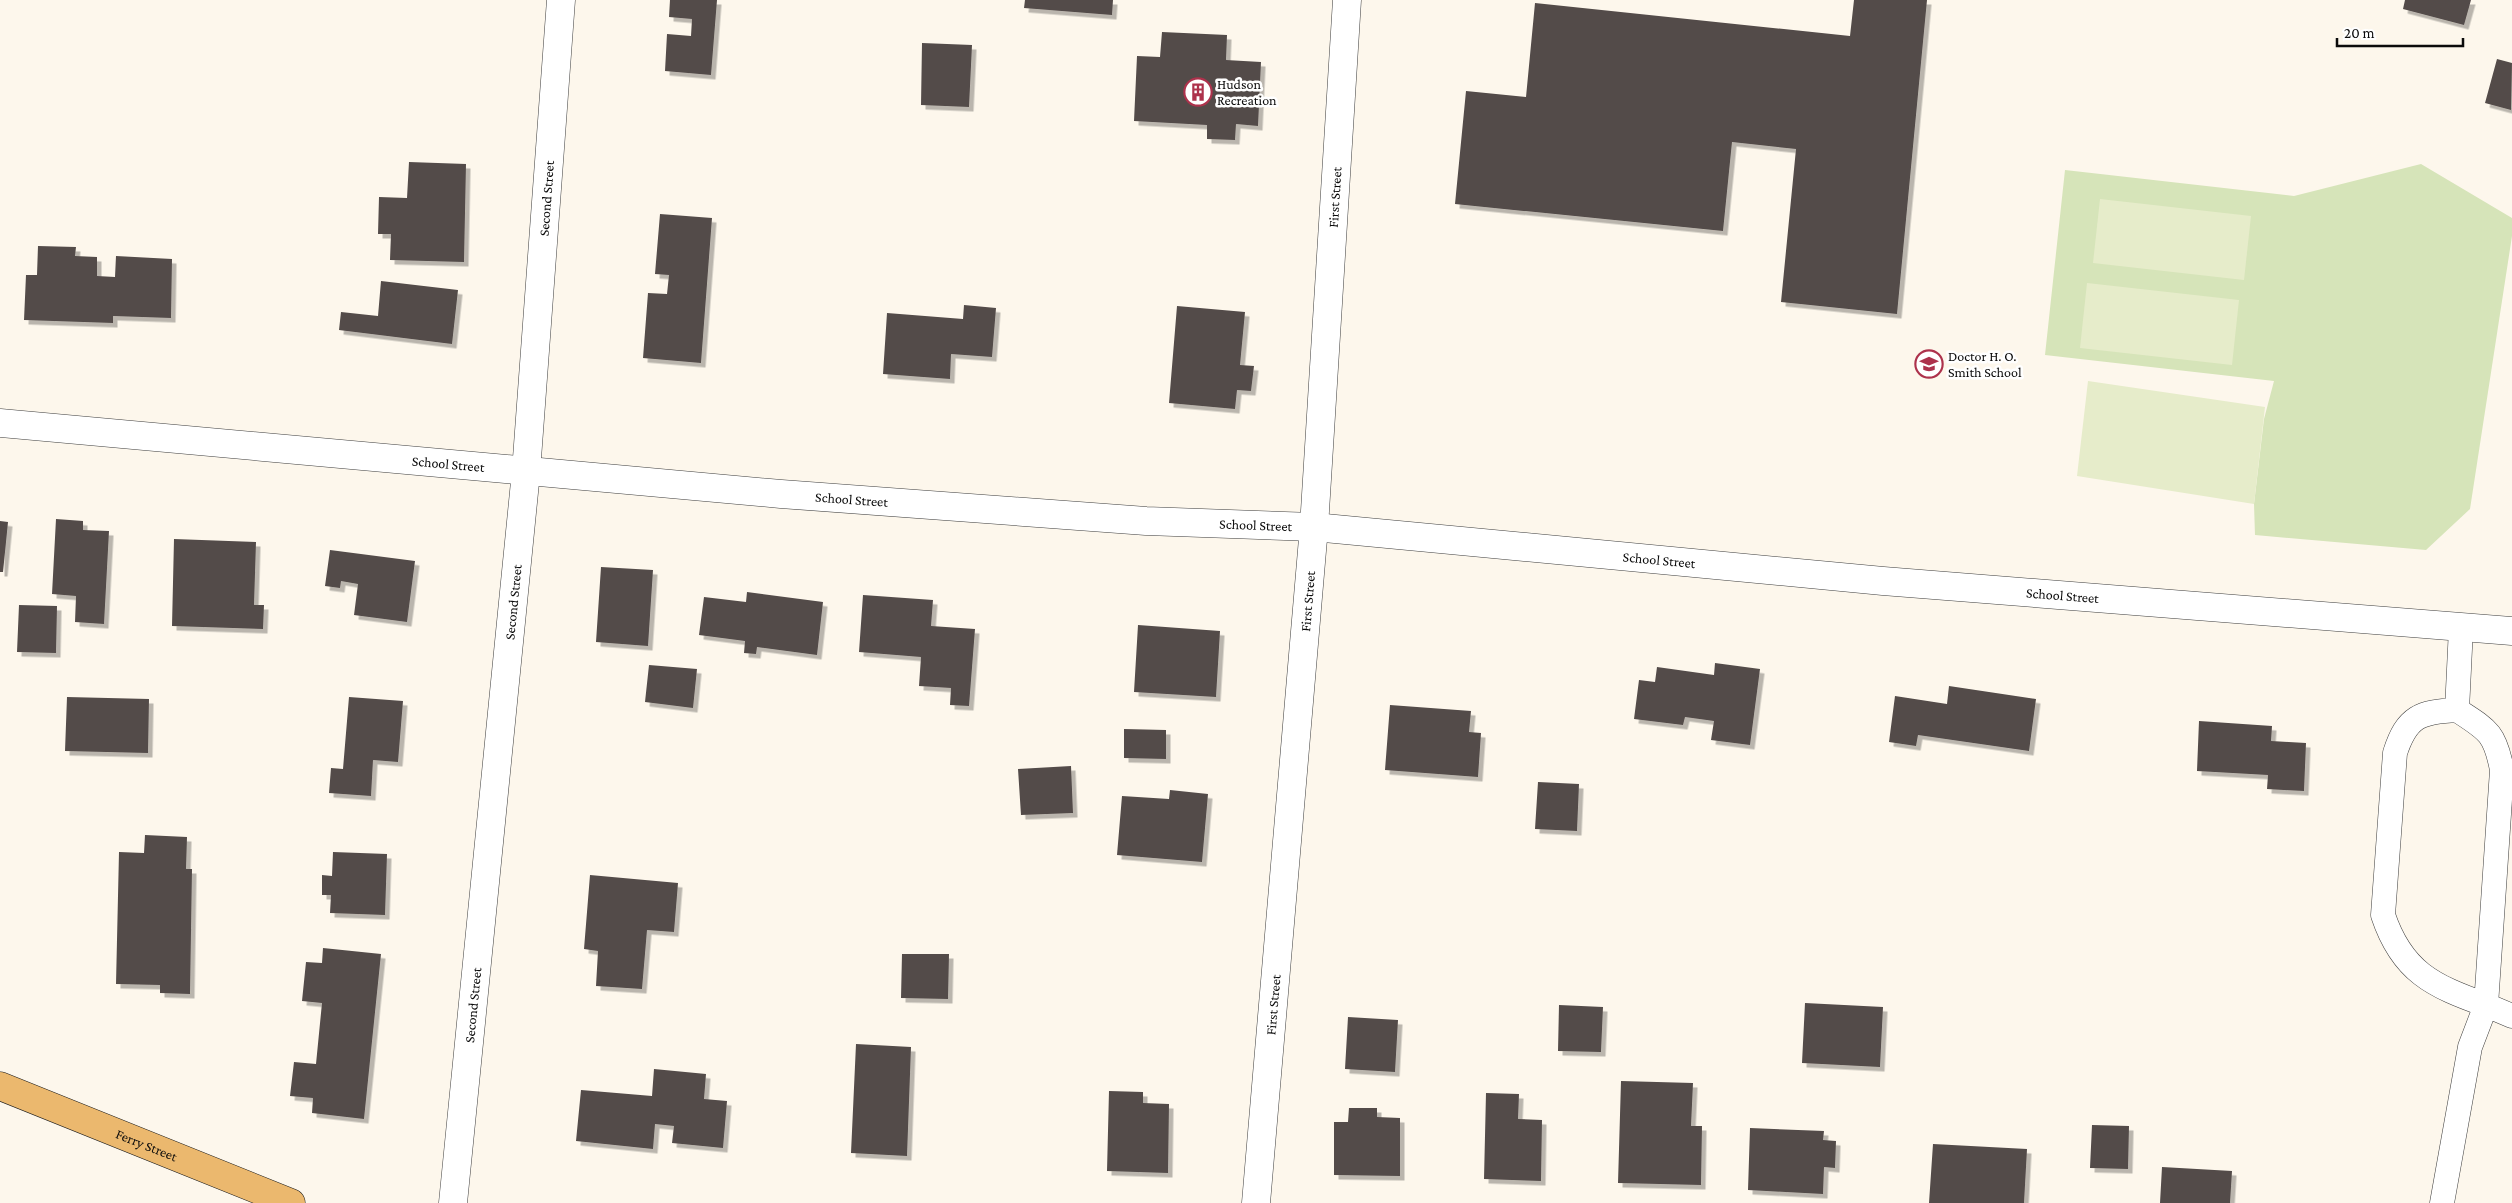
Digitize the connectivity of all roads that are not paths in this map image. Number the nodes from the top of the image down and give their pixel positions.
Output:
1 (561, 0) edge
2 (1347, 0) edge
3 (0, 423) edge
4 (526, 472) junction
5 (1314, 527) junction
6 (2462, 628) junction
7 (2512, 631) edge
8 (2457, 710) junction
9 (2486, 1005) junction
10 (2512, 1016) edge
11 (0, 1086) edge
12 (291, 1203) edge
13 (453, 1203) edge
14 (1256, 1203) edge
15 (2442, 1203) edge

1 - 4 street, Second Street
2 - 5 street, First Street
3 - 4 street, School Street
4 - 5 street, School Street
4 - 13 street, Second Street
5 - 6 street, School Street
5 - 14 street, First Street
6 - 7 street, School Street
6 - 8 lane
8 - 9 lane
8 - 9 lane
9 - 10 lane
9 - 15 lane
11 - 12 main road, Ferry Street

